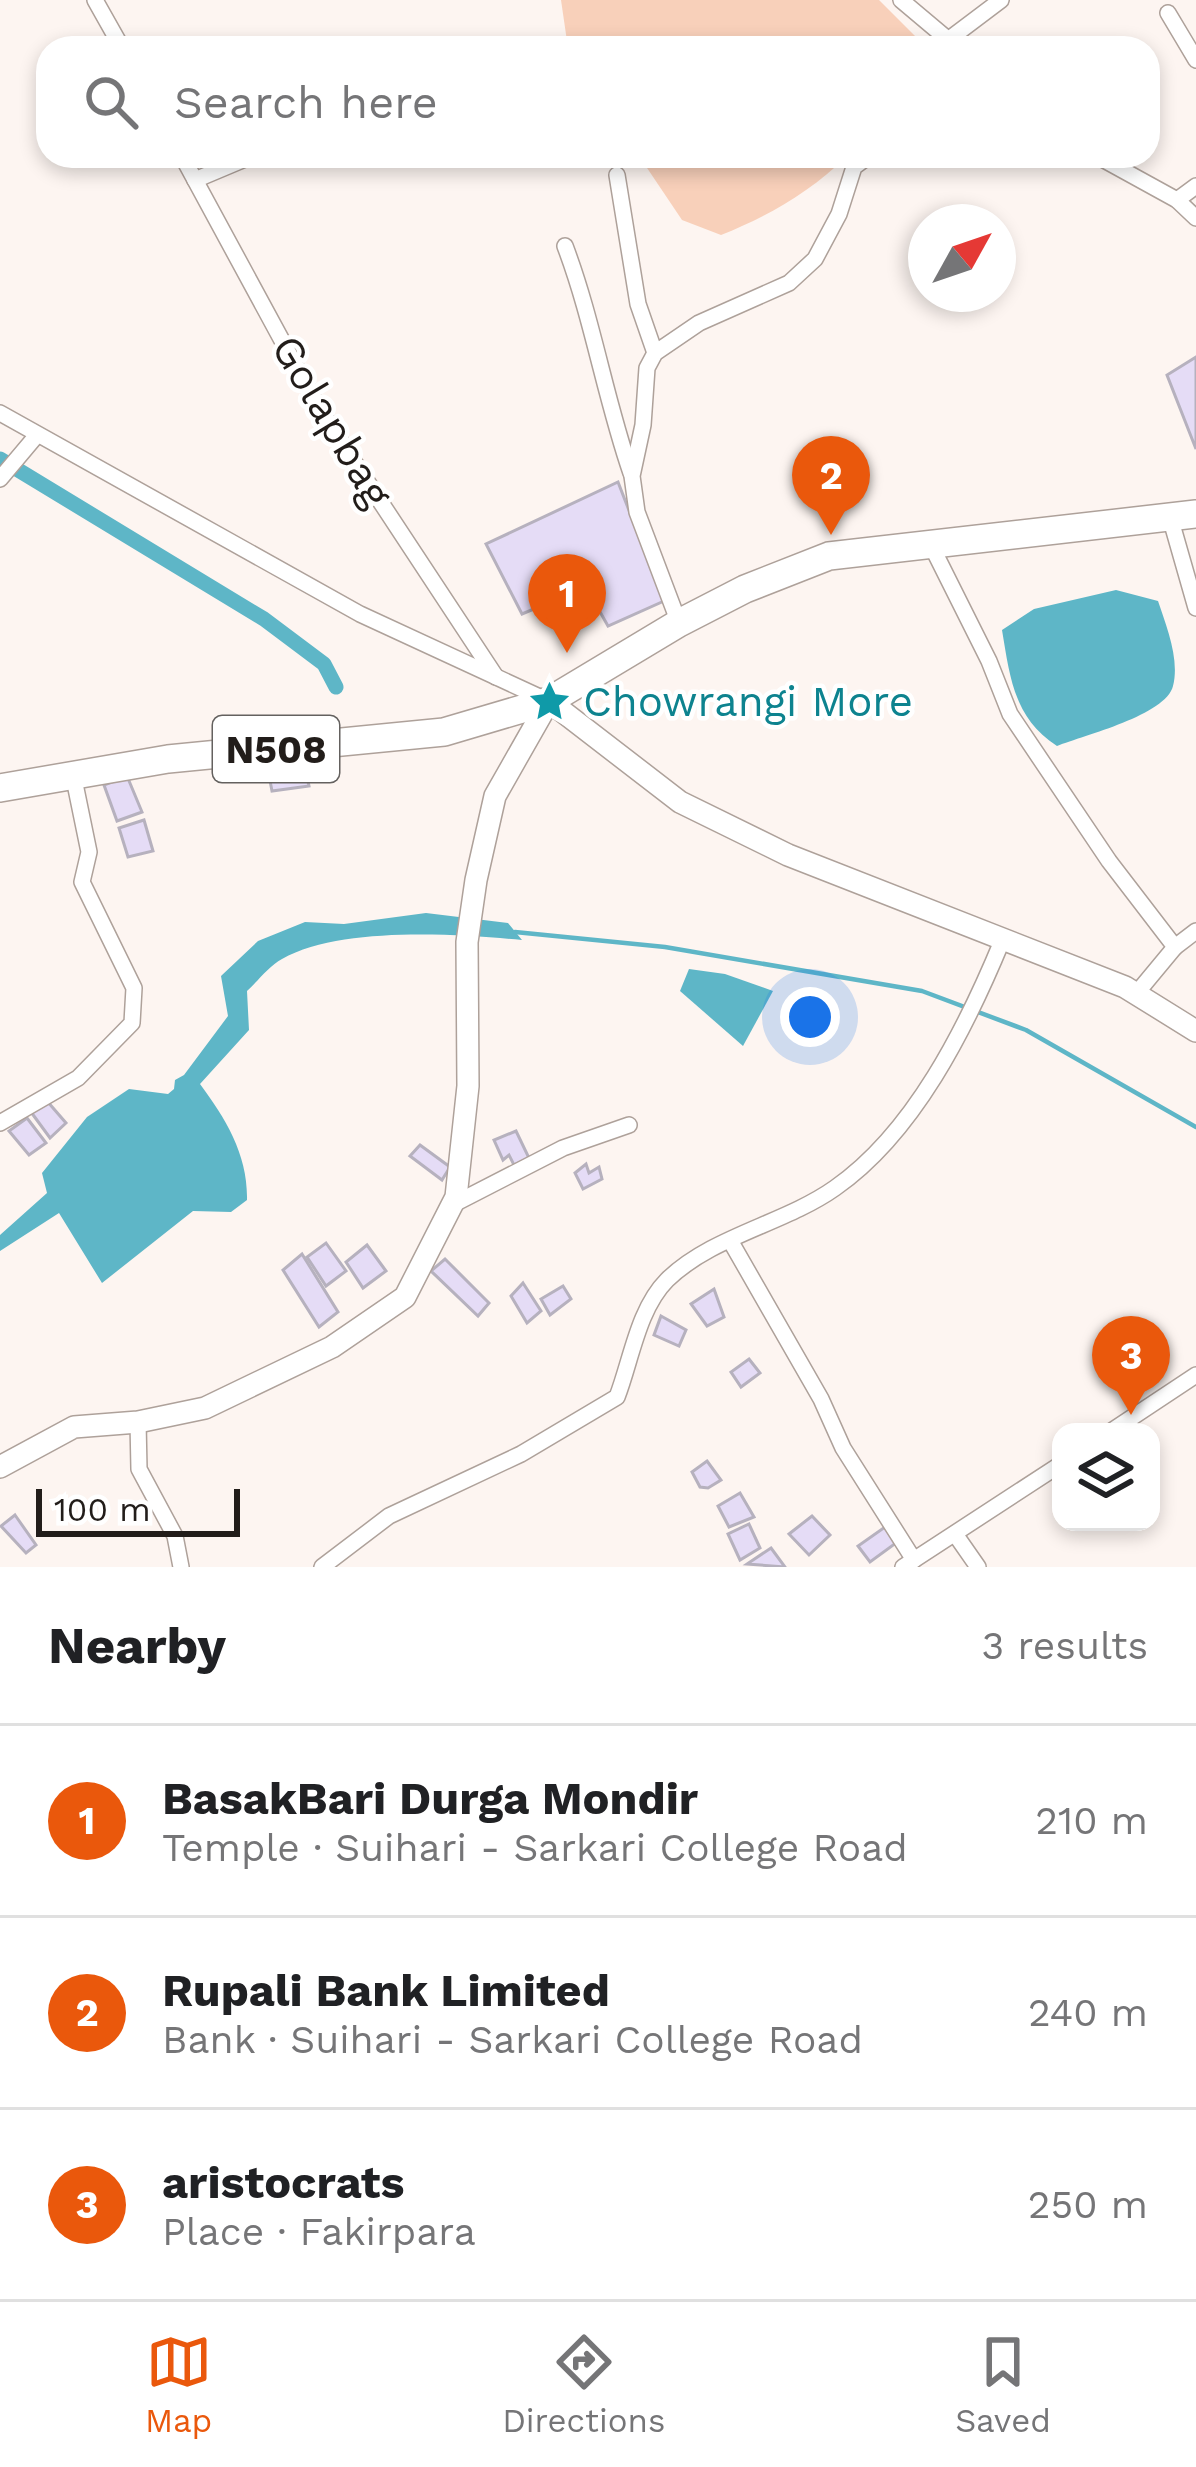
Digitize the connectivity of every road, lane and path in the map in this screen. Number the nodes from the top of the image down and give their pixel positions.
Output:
1 (95, 0) edge
2 (901, 0) edge
3 (1001, 0) edge
4 (1168, 13) dead end
5 (115, 36) edge
6 (944, 36) edge
7 (962, 36) edge
8 (1196, 60) edge
9 (188, 168) edge
10 (224, 168) edge
11 (854, 168) edge
12 (1119, 168) edge
13 (617, 176) dead end
14 (195, 180) junction
15 (1196, 185) edge
16 (1177, 200) junction
17 (1196, 218) edge
18 (566, 246) dead end
19 (655, 353) junction
20 (0, 413) edge
21 (37, 435) junction
22 (632, 476) junction
23 (2, 477) edge
24 (1183, 516) edge
25 (931, 545) junction
26 (1196, 608) edge
27 (679, 623) junction
28 (496, 677) junction
29 (549, 701) junction
30 (73, 775) junction
31 (0, 788) edge
32 (1196, 932) edge
33 (1002, 941) junction
34 (1175, 947) junction
35 (1136, 994) junction
36 (1196, 1030) edge
37 (0, 1123) edge
38 (628, 1125) dead end
39 (452, 1205) junction
40 (731, 1242) junction
41 (1196, 1375) edge
42 (138, 1422) junction
43 (1123, 1423) edge
44 (0, 1467) edge
45 (1052, 1470) edge
46 (956, 1534) junction
47 (909, 1563) edge
48 (181, 1567) edge
49 (322, 1567) edge
50 (978, 1567) edge

1 - 5 street
2 - 6 street
3 - 7 street
4 - 8 street
9 - 14 street, Golapbag
10 - 14 street
11 - 19 street
12 - 16 street
13 - 19 street
14 - 28 street, Golapbag
15 - 16 street
16 - 17 street
18 - 22 street
19 - 22 street
20 - 21 street
21 - 23 street
21 - 28 street
22 - 27 street
24 - 25 highway, N508
24 - 26 street
25 - 27 highway, N508
25 - 34 street
27 - 29 highway, N508
28 - 29 street
29 - 30 highway, N508
29 - 33 street
29 - 39 street
30 - 31 highway, N508
30 - 37 street
32 - 34 street
33 - 35 street
33 - 40 street
34 - 35 street
35 - 36 street
38 - 39 street
39 - 42 street
40 - 47 street
40 - 49 street
41 - 43 street
42 - 44 street
42 - 48 street
45 - 46 street
46 - 47 street
46 - 50 street

